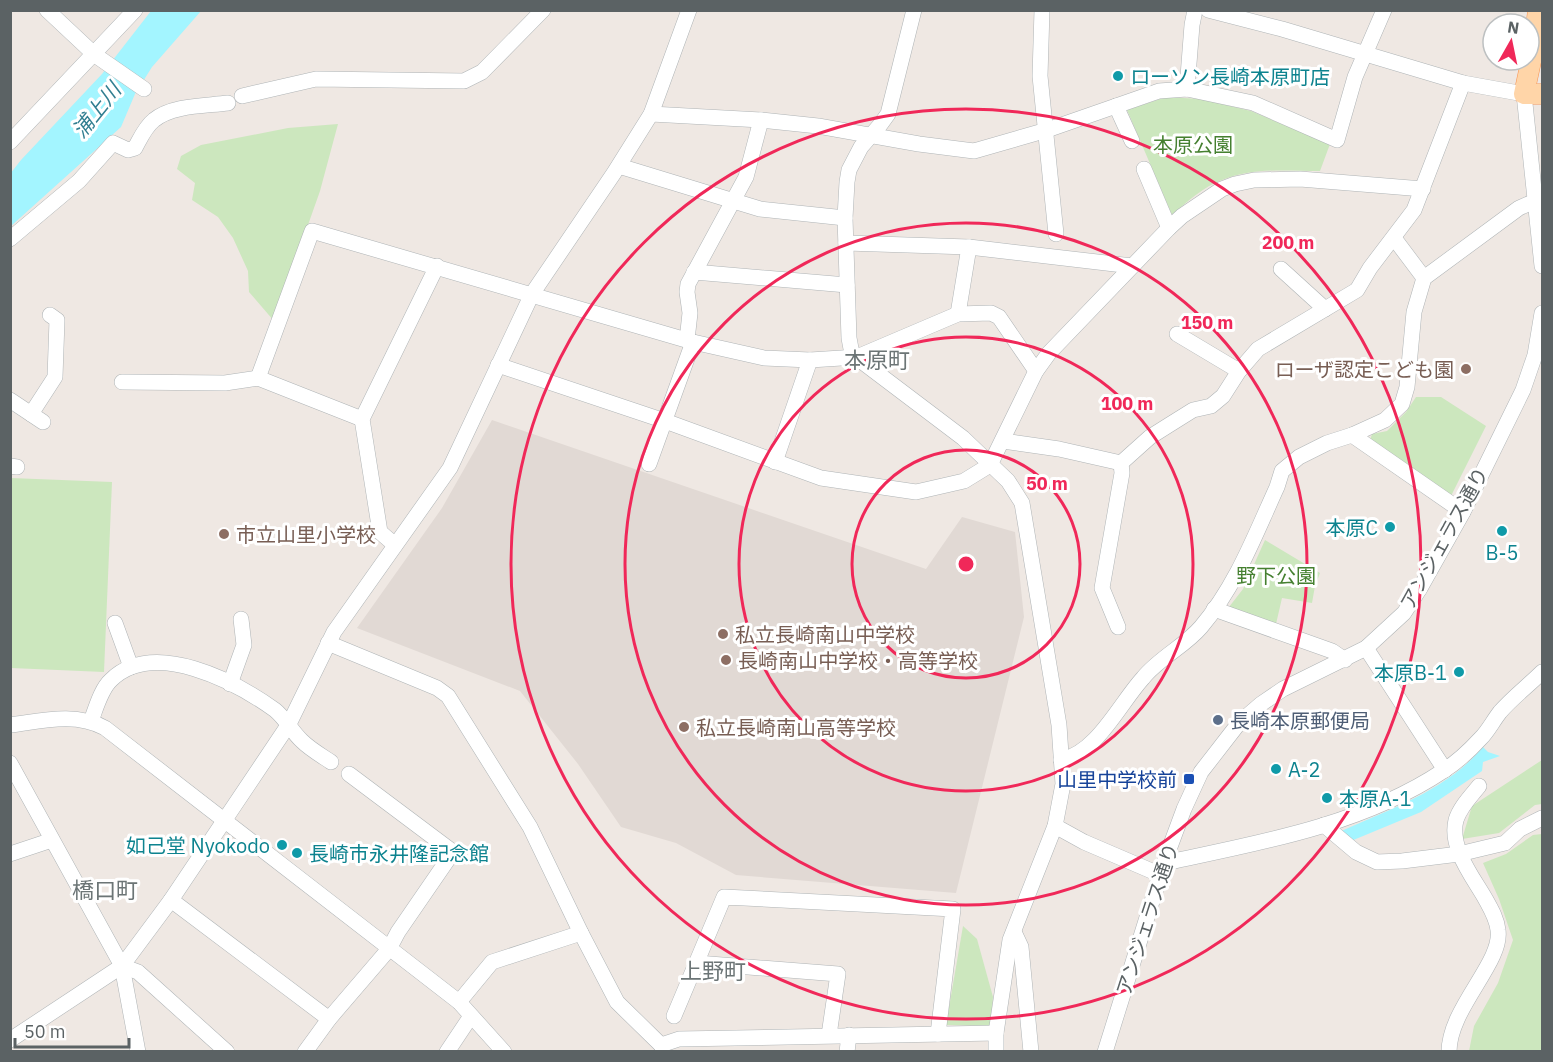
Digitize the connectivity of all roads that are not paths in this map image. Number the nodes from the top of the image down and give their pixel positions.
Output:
1 (47, 10) edge
2 (135, 10) edge
3 (543, 10) edge
4 (689, 10) edge
5 (914, 10) edge
6 (1042, 10) edge
7 (1195, 10) edge
8 (1208, 10) edge
9 (1383, 10) edge
10 (1538, 10) edge
11 (1364, 53) junction
12 (95, 55) junction
13 (1463, 83) junction
14 (144, 89) dead end
15 (1187, 89) junction
16 (1533, 94) edge
17 (1116, 106) junction
18 (651, 114) junction
19 (761, 120) junction
20 (1047, 130) junction
21 (870, 136) junction
22 (1132, 141) dead end
23 (10, 142) edge
24 (618, 166) junction
25 (1144, 169) dead end
26 (1423, 189) junction
27 (733, 201) junction
28 (1535, 201) junction
29 (845, 218) junction
30 (1169, 228) junction
31 (1056, 234) dead end
32 (1394, 238) junction
33 (10, 239) edge
34 (846, 243) junction
35 (969, 247) junction
36 (437, 266) junction
37 (1132, 266) junction
38 (1542, 266) edge
39 (1281, 269) dead end
40 (694, 272) junction
41 (1424, 278) junction
42 (847, 285) junction
43 (532, 294) junction
44 (1325, 309) junction
45 (958, 314) junction
46 (1542, 314) edge
47 (50, 315) dead end
48 (1177, 334) dead end
49 (690, 341) junction
50 (1539, 356) edge
51 (857, 357) junction
52 (810, 360) junction
53 (498, 365) junction
54 (1036, 371) junction
55 (1239, 371) junction
56 (258, 378) junction
57 (122, 382) dead end
58 (10, 400) edge
59 (362, 419) junction
60 (665, 421) junction
61 (1352, 435) junction
62 (1003, 441) junction
63 (775, 462) junction
64 (1121, 463) junction
65 (649, 464) dead end
66 (990, 465) junction
67 (1463, 512) junction
68 (395, 545) junction
69 (1214, 609) junction
70 (241, 619) dead end
71 (115, 622) dead end
72 (1118, 627) dead end
73 (328, 643) junction
74 (1366, 648) junction
75 (1345, 660) junction
76 (131, 667) junction
77 (1542, 672) edge
78 (230, 684) junction
79 (91, 721) junction
80 (289, 724) junction
81 (10, 725) edge
82 (1061, 760) junction
83 (332, 762) dead end
84 (10, 763) edge
85 (1445, 770) junction
86 (349, 774) dead end
87 (15, 784) edge
88 (1479, 786) dead end
89 (1542, 818) edge
90 (225, 820) junction
91 (1324, 825) junction
92 (1055, 826) junction
93 (52, 840) junction
94 (10, 854) edge
95 (1460, 854) junction
96 (1163, 869) junction
97 (171, 900) junction
98 (1014, 932) junction
99 (581, 933) junction
100 (389, 949) junction
101 (697, 963) junction
102 (122, 966) junction
103 (459, 1002) junction
104 (471, 1016) junction
105 (674, 1016) dead end
106 (329, 1019) junction
107 (996, 1033) junction
108 (938, 1034) junction
109 (829, 1035) junction
110 (849, 1035) junction
111 (10, 1040) edge
112 (660, 1048) edge
113 (138, 1052) edge
114 (227, 1052) edge
115 (305, 1052) edge
116 (447, 1052) edge
117 (504, 1052) edge
118 (847, 1052) edge
119 (996, 1052) edge
120 (1031, 1052) edge
121 (1105, 1052) edge
122 (1449, 1052) edge

1 - 12 street
2 - 12 street
3 - 33 street
4 - 18 street
5 - 21 street
6 - 20 street
7 - 15 street
8 - 11 street
9 - 11 street
10 - 16 main road
11 - 13 street
11 - 15 street
12 - 14 street
12 - 23 street
13 - 16 street
13 - 26 street
15 - 17 street
16 - 28 street
17 - 20 street
17 - 22 street
18 - 19 street
18 - 24 street
19 - 21 street
19 - 27 street
20 - 21 street
20 - 31 street
21 - 29 street
24 - 27 street
24 - 43 street
25 - 30 street
26 - 30 street
26 - 32 street
27 - 29 street
27 - 40 street
28 - 38 street
28 - 41 street
29 - 34 street
30 - 37 street
32 - 41 street
32 - 44 street
34 - 35 street
34 - 42 street
35 - 37 street
35 - 45 street
36 - 43 street
36 - 56 street
36 - 59 street
37 - 54 street
39 - 44 street
40 - 42 street
40 - 49 street
41 - 61 street
42 - 51 street
43 - 49 street
43 - 53 street
44 - 55 street
45 - 51 street
45 - 54 street
46 - 50 street, アンジェラス通り
47 - 58 street
48 - 55 street
49 - 52 street
49 - 60 street
50 - 67 street, アンジェラス通り
51 - 52 street
51 - 66 street
52 - 63 street
53 - 60 street
53 - 68 street
54 - 62 street
55 - 64 street
56 - 57 street
56 - 59 street
59 - 68 street
60 - 63 street
60 - 65 street
61 - 67 street
61 - 69 street
62 - 64 street
62 - 66 street
63 - 66 street
64 - 72 street
66 - 82 street
67 - 74 street, アンジェラス通り
68 - 73 street
69 - 75 street
69 - 82 street
70 - 78 street
71 - 76 street
73 - 80 street
73 - 99 street
74 - 75 street, アンジェラス通り
74 - 85 street
75 - 96 street, アンジェラス通り
76 - 78 street
76 - 79 street
77 - 85 street
78 - 80 street
79 - 81 street
79 - 90 street
80 - 83 street
80 - 90 street
82 - 92 street
84 - 87 street
85 - 91 street
86 - 100 street
87 - 93 street
88 - 95 street
89 - 95 street
90 - 97 street
90 - 100 street
91 - 95 street
91 - 96 street
92 - 96 street
92 - 98 street
93 - 94 street
93 - 102 street
95 - 122 street
96 - 121 street, アンジェラス通り
97 - 102 street
97 - 106 street
98 - 107 street
98 - 120 street
99 - 103 street
99 - 112 street
100 - 103 street
100 - 106 street
101 - 105 street
101 - 108 street
101 - 109 street
102 - 111 street
102 - 113 street
102 - 114 street
103 - 104 street
104 - 116 street
104 - 117 street
106 - 115 street
107 - 108 street
107 - 119 street
108 - 110 street
109 - 110 street
109 - 112 street
110 - 118 street

